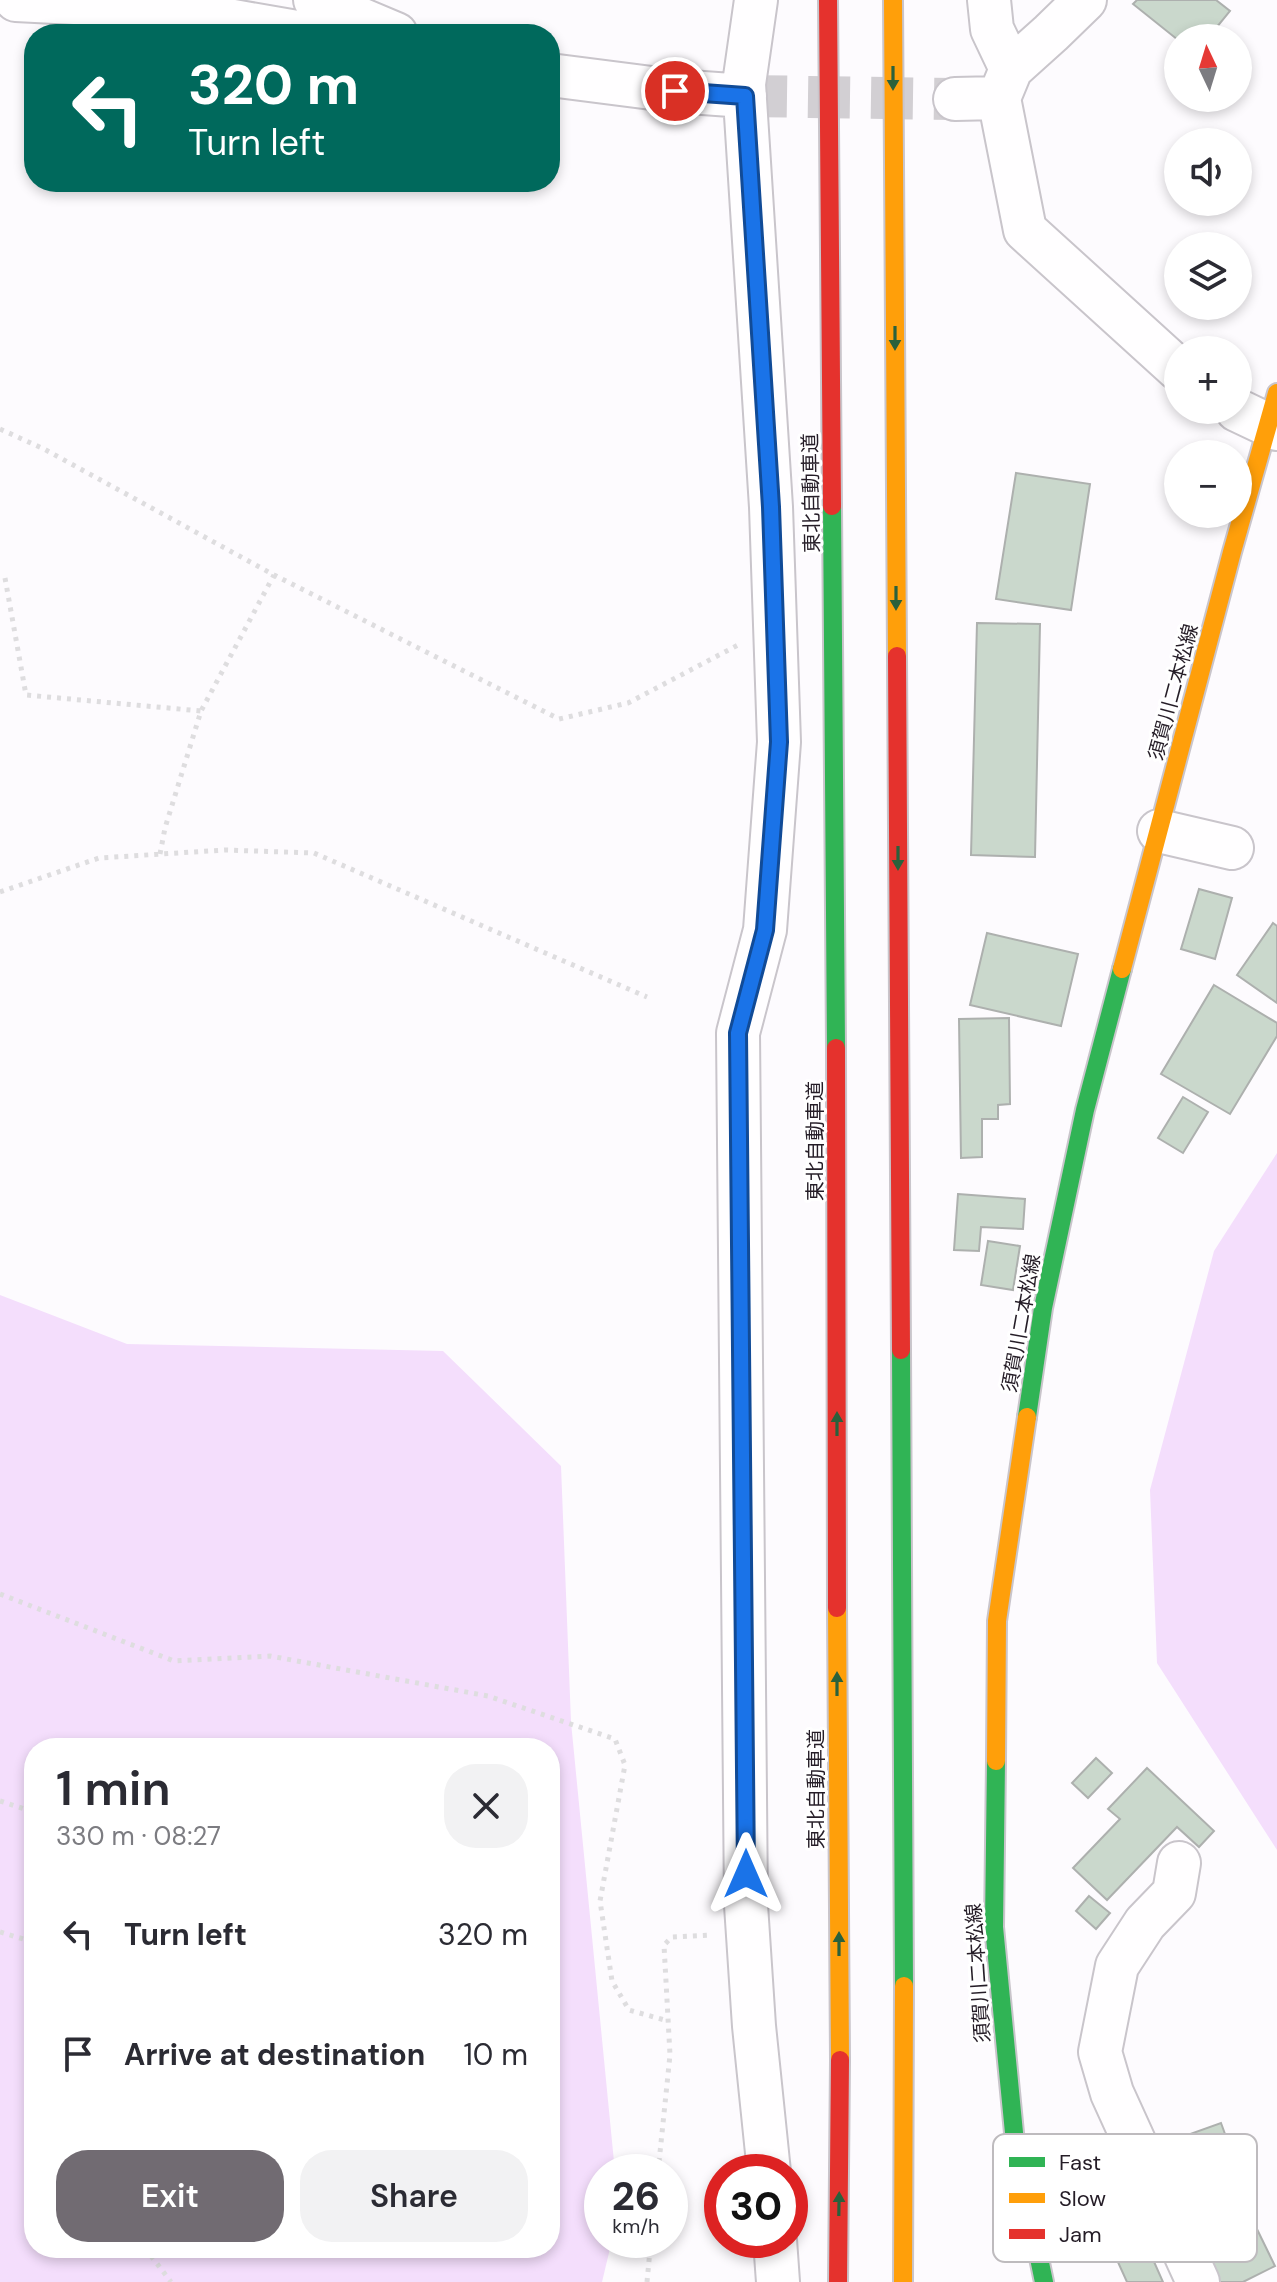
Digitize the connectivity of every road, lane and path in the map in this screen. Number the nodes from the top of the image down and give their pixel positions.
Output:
1 (16, 0) edge
2 (315, 0) edge
3 (756, 0) edge
4 (828, 0) edge
5 (893, 0) edge
6 (989, 0) edge
7 (1085, 0) edge
8 (251, 24) edge
9 (372, 24) edge
10 (560, 76) edge
11 (1005, 83) junction
12 (745, 96) junction
13 (955, 99) tunnel mouth
14 (1164, 356) edge
15 (1265, 414) edge
16 (0, 429) edge
17 (274, 575) junction
18 (5, 578) dead end
19 (775, 626) junction
20 (201, 711) junction
21 (1159, 831) junction
22 (1232, 848) dead end
23 (160, 854) junction
24 (0, 892) edge
25 (647, 997) dead end
26 (0, 1594) edge
27 (0, 1801) edge
28 (24, 1809) edge
29 (1179, 1863) dead end
30 (0, 1932) edge
31 (748, 1935) junction
32 (24, 1939) edge
33 (668, 2021) junction
34 (1014, 2134) edge
35 (1131, 2134) edge
36 (660, 2154) edge
37 (767, 2154) edge
38 (153, 2258) edge
39 (649, 2258) edge
40 (776, 2258) edge
41 (1040, 2262) edge
42 (1189, 2262) edge
43 (171, 2282) edge
44 (647, 2282) edge
45 (778, 2282) edge
46 (838, 2282) edge
47 (903, 2282) edge
48 (1044, 2282) edge
49 (1198, 2282) edge

1 - 8 street
2 - 9 street
3 - 12 street
46 -> 4 main road, 東北自動車道
5 -> 47 main road
6 - 11 street
7 - 11 street
10 - 12 street
11 - 13 street
11 - 14 street
12 - 19 street
15 - 21 main road, 須賀川二本松線
16 - 17 path
17 - 19 path
17 - 20 path
18 - 20 path
19 - 31 street
20 - 23 path
21 - 22 street
21 - 34 main road, 須賀川二本松線
23 - 24 path
23 - 25 path
26 - 33 path
27 - 28 path
29 - 35 street
30 - 32 path
31 - 33 path
31 - 37 street
33 - 36 path
38 - 43 path
39 - 44 path
40 - 45 street
41 - 48 main road, 須賀川二本松線
42 - 49 street

